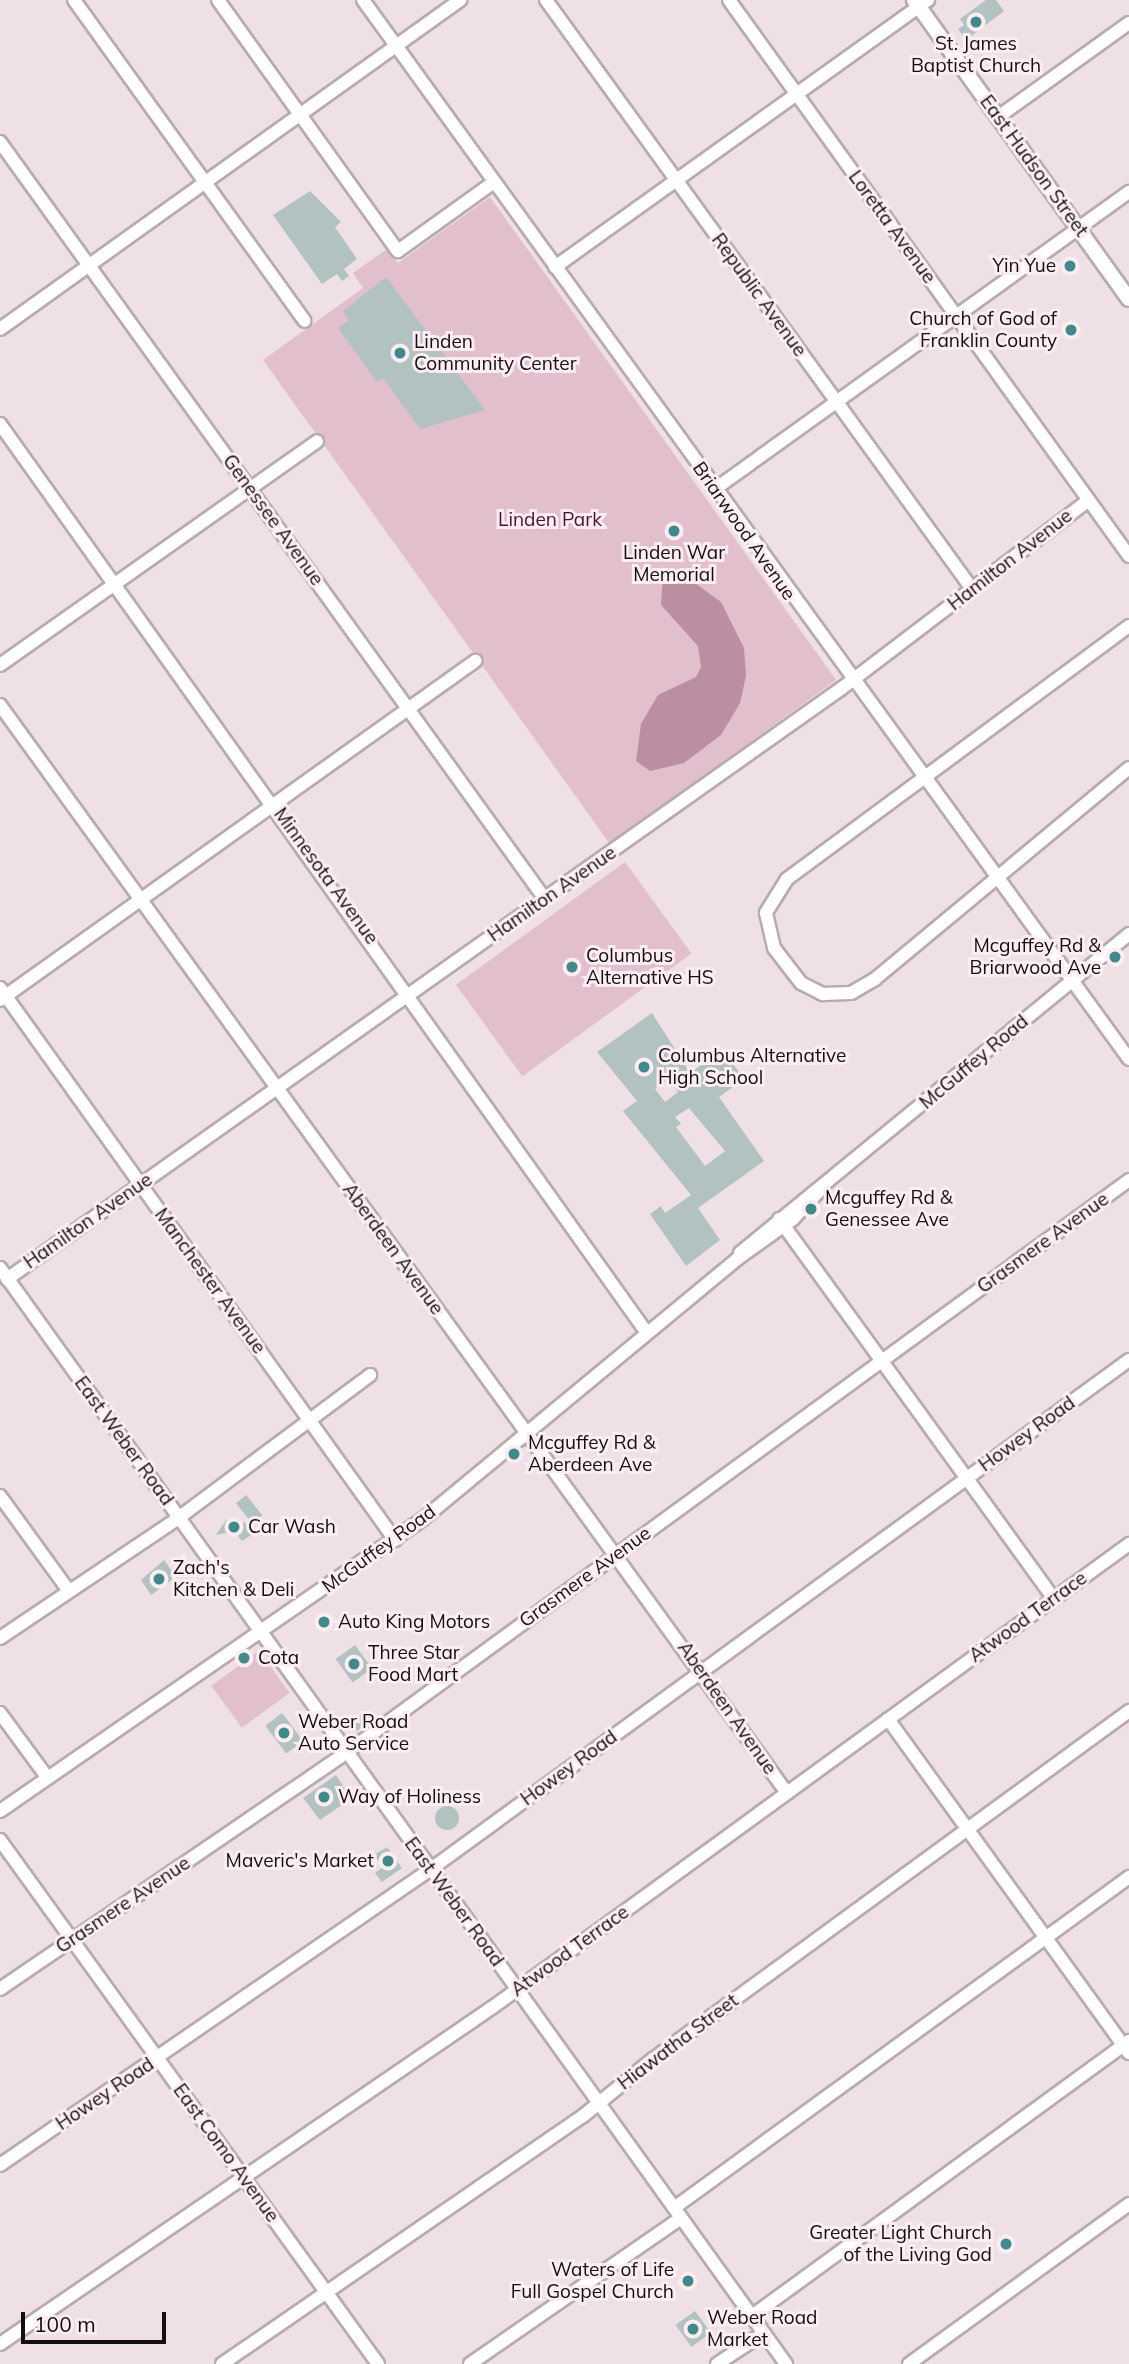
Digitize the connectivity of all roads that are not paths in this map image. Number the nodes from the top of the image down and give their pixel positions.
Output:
1 (74, 0) edge
2 (218, 0) edge
3 (363, 0) edge
4 (460, 0) edge
5 (546, 0) edge
6 (729, 0) edge
7 (920, 2) edge
8 (1129, 23) edge
9 (396, 46) junction
10 (797, 94) junction
11 (301, 115) junction
12 (998, 117) junction
13 (0, 142) edge
14 (677, 181) junction
15 (494, 182) junction
16 (205, 183) junction
17 (1129, 192) edge
18 (1078, 228) junction
19 (90, 265) junction
20 (555, 267) junction
21 (1129, 299) edge
22 (957, 316) junction
23 (305, 321) dead end
24 (0, 329) edge
25 (837, 403) junction
26 (0, 424) edge
27 (317, 441) dead end
28 (250, 488) junction
29 (715, 489) junction
30 (1089, 500) junction
31 (1129, 556) edge
32 (115, 583) junction
33 (972, 589) junction
34 (1129, 626) edge
35 (475, 661) dead end
36 (0, 665) edge
37 (851, 681) junction
38 (0, 705) edge
39 (409, 709) junction
40 (1129, 768) edge
41 (924, 780) junction
42 (275, 805) junction
43 (997, 878) junction
44 (545, 899) junction
45 (141, 901) junction
46 (1129, 934) edge
47 (1072, 981) junction
48 (2, 995) edge
49 (409, 995) junction
50 (1129, 1059) edge
51 (275, 1088) junction
52 (1129, 1180) edge
53 (141, 1184) junction
54 (781, 1222) junction
55 (4, 1274) edge
56 (647, 1333) junction
57 (883, 1360) junction
58 (1129, 1360) edge
59 (370, 1375) dead end
60 (311, 1422) junction
61 (527, 1432) junction
62 (968, 1477) junction
63 (0, 1496) edge
64 (178, 1517) junction
65 (395, 1540) junction
66 (1129, 1544) edge
67 (617, 1554) junction
68 (69, 1591) junction
69 (1054, 1599) junction
70 (261, 1633) junction
71 (0, 1638) edge
72 (702, 1672) junction
73 (1129, 1711) edge
74 (0, 1713) edge
75 (888, 1719) junction
76 (347, 1752) junction
77 (47, 1777) junction
78 (787, 1793) junction
79 (0, 1811) edge
80 (968, 1830) junction
81 (0, 1840) edge
82 (431, 1869) junction
83 (1129, 1877) edge
84 (1045, 1937) junction
85 (73, 1939) junction
86 (0, 1989) edge
87 (517, 1989) junction
88 (1127, 2047) edge
89 (157, 2058) junction
90 (598, 2102) junction
91 (0, 2165) edge
92 (243, 2177) junction
93 (1129, 2204) edge
94 (678, 2213) junction
95 (327, 2292) junction
96 (752, 2316) junction
97 (764, 2333) junction
98 (0, 2344) edge
99 (222, 2364) edge
100 (379, 2364) edge
101 (470, 2364) edge
102 (718, 2364) edge
103 (786, 2364) edge
104 (909, 2364) edge

1 - 16 street
2 - 11 street
3 - 9 street, Briarwood Avenue
4 - 9 street
5 - 14 street, Republic Avenue
6 - 10 street, Loretta Avenue
7 - 10 street
7 - 12 main road, East Hudson Street
8 - 12 street
9 - 11 street
9 - 15 street, Briarwood Avenue
10 - 14 street
10 - 22 street, Loretta Avenue
11 - 15 street
11 - 16 street
12 - 18 main road, East Hudson Street
13 - 19 street, Genessee Avenue
14 - 20 street
14 - 25 street, Republic Avenue
15 - 20 street, Briarwood Avenue
16 - 19 street
16 - 23 street
17 - 18 street
18 - 21 main road, East Hudson Street
18 - 22 street
19 - 24 street
19 - 28 street, Genessee Avenue
20 - 29 street, Briarwood Avenue
22 - 25 street
22 - 30 street, Loretta Avenue
25 - 29 street
25 - 33 street, Republic Avenue
26 - 32 street, Minnesota Avenue
27 - 28 street
28 - 32 street
28 - 39 street, Genessee Avenue
29 - 37 street, Briarwood Avenue
30 - 31 street, Loretta Avenue
30 - 33 street, Hamilton Avenue
32 - 36 street
32 - 42 street, Minnesota Avenue
33 - 37 street, Hamilton Avenue
34 - 41 street
35 - 39 street
37 - 41 street, Briarwood Avenue
37 - 44 street, Hamilton Avenue
38 - 45 street, Aberdeen Avenue
39 - 42 street
39 - 44 street, Genessee Avenue
40 - 43 street
41 - 43 street, Briarwood Avenue
41 - 43 street
42 - 45 street
42 - 49 street, Minnesota Avenue
43 - 47 street, Briarwood Avenue
44 - 49 street, Hamilton Avenue
45 - 48 street
45 - 51 street, Aberdeen Avenue
46 - 47 street, McGuffey Road
47 - 50 street, Briarwood Avenue
47 - 54 street, McGuffey Road
48 - 53 street, Manchester Avenue
49 - 51 street, Hamilton Avenue
49 - 56 street, Minnesota Avenue
51 - 53 street, Hamilton Avenue
51 - 61 street, Aberdeen Avenue
52 - 57 street, Grasmere Avenue
53 - 55 street, Hamilton Avenue
53 - 60 street, Manchester Avenue
54 - 56 street, McGuffey Road
54 - 57 street
55 - 64 street, East Weber Road
56 - 61 street, McGuffey Road
57 - 62 street
57 - 67 street, Grasmere Avenue
58 - 62 street, Howey Road
59 - 60 street
60 - 64 street
60 - 65 street, Manchester Avenue
61 - 65 street, McGuffey Road
61 - 67 street, Aberdeen Avenue
62 - 69 street
62 - 72 street, Howey Road
63 - 68 street
64 - 68 street
64 - 70 street, East Weber Road
65 - 70 street, McGuffey Road
66 - 69 street, Atwood Terrace
67 - 72 street, Aberdeen Avenue
67 - 76 street, Grasmere Avenue
68 - 71 street
69 - 75 street, Atwood Terrace
70 - 76 street, East Weber Road
70 - 77 street, McGuffey Road
72 - 78 street, Aberdeen Avenue
72 - 82 street, Howey Road
73 - 80 street, Hiawatha Street
74 - 77 street
75 - 78 street, Atwood Terrace
75 - 80 street
76 - 82 street, East Weber Road
76 - 85 street, Grasmere Avenue
77 - 79 street, McGuffey Road
78 - 87 street, Atwood Terrace
80 - 84 street
80 - 90 street, Hiawatha Street
81 - 85 street, East Como Avenue
82 - 87 street, East Weber Road
82 - 89 street, Howey Road
83 - 84 street
84 - 88 street
84 - 94 street
85 - 86 street, Grasmere Avenue
85 - 89 street, East Como Avenue
87 - 90 street, East Weber Road
87 - 92 street, Atwood Terrace
88 - 96 street
89 - 91 street, Howey Road
89 - 92 street, East Como Avenue
90 - 94 street, East Weber Road
90 - 95 street, Hiawatha Street
92 - 95 street, East Como Avenue
92 - 98 street, Atwood Terrace
93 - 104 street
94 - 96 street, East Weber Road
94 - 101 street
95 - 99 street, Hiawatha Street
95 - 100 street, East Como Avenue
96 - 97 street, East Weber Road
97 - 102 street
97 - 103 street, East Weber Road

